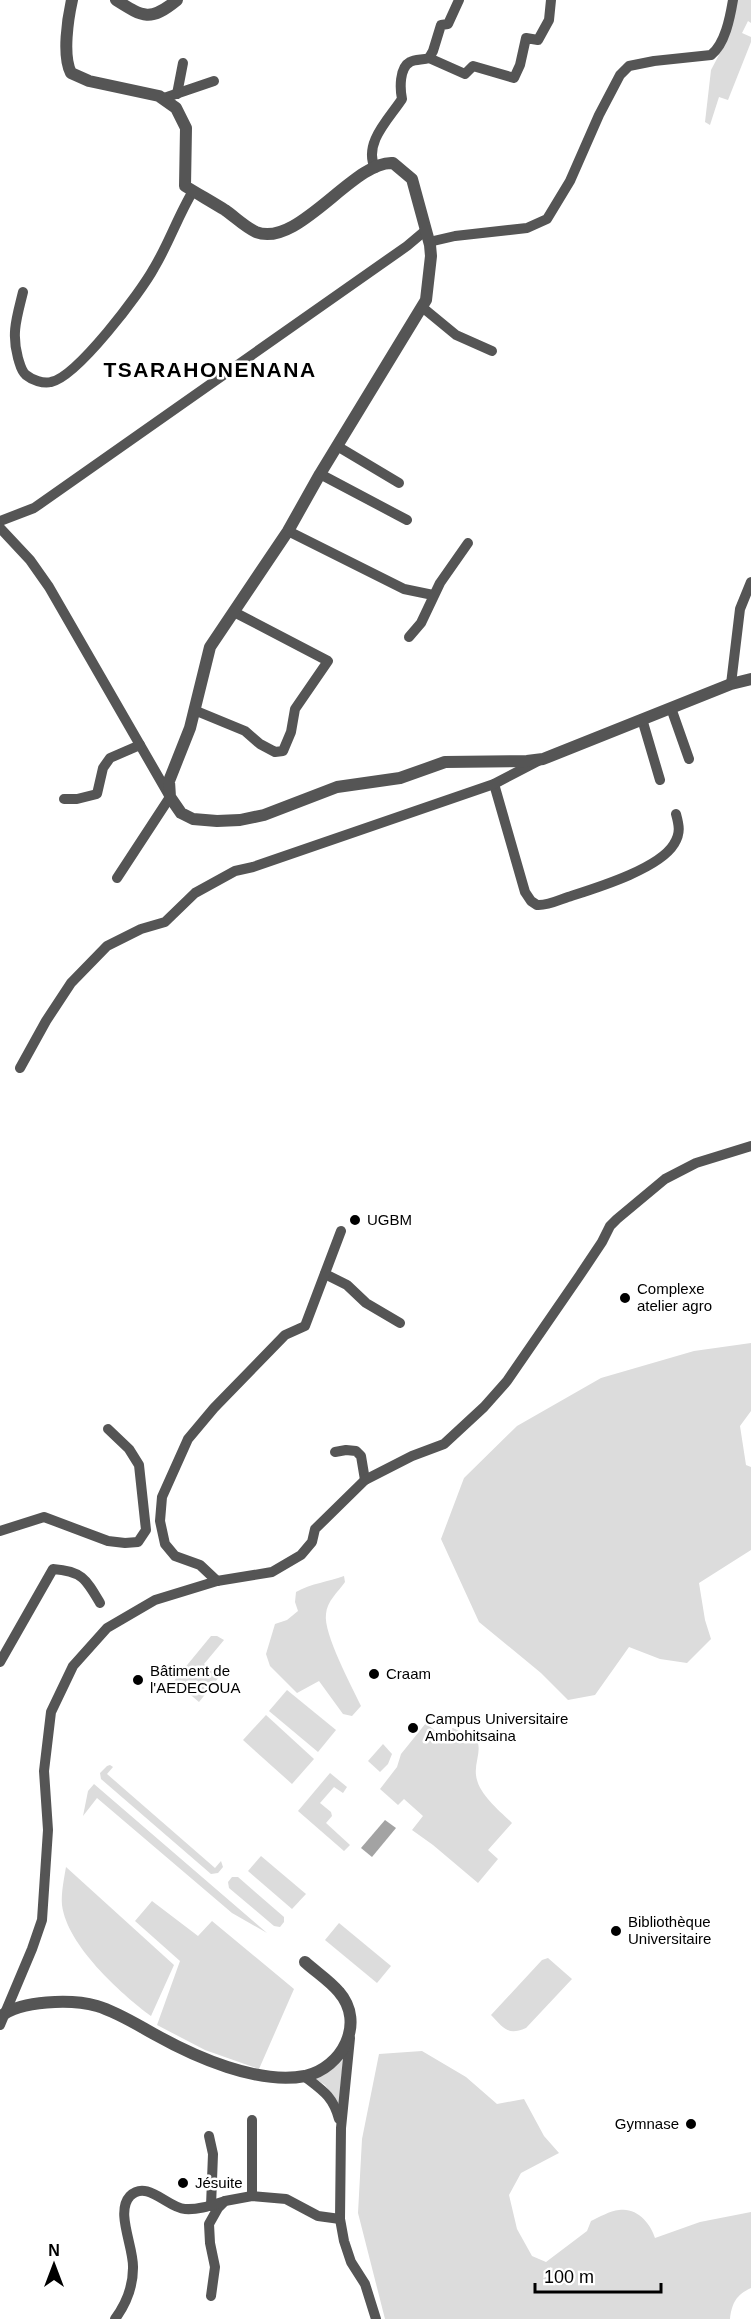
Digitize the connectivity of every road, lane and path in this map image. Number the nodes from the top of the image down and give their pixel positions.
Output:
1 (72, 0) edge
2 (116, 0) edge
3 (177, 0) edge
4 (459, 0) edge
5 (550, 0) edge
6 (733, 0) edge
7 (429, 58) junction
8 (183, 63) dead end
9 (214, 81) dead end
10 (177, 94) junction
11 (164, 98) junction
12 (375, 168) junction
13 (193, 191) junction
14 (427, 236) junction
15 (23, 292) dead end
16 (422, 307) junction
17 (492, 351) dead end
18 (337, 446) junction
19 (320, 474) junction
20 (399, 483) dead end
21 (407, 520) dead end
22 (0, 521) edge
23 (0, 528) edge
24 (288, 531) junction
25 (468, 543) dead end
26 (751, 582) edge
27 (433, 595) junction
28 (234, 612) junction
29 (409, 637) dead end
30 (751, 679) edge
31 (731, 684) junction
32 (672, 708) junction
33 (195, 710) junction
34 (642, 719) junction
35 (140, 746) junction
36 (543, 759) junction
37 (689, 759) dead end
38 (660, 780) dead end
39 (494, 784) junction
40 (170, 797) junction
41 (64, 799) dead end
42 (676, 814) dead end
43 (117, 878) dead end
44 (20, 1068) dead end
45 (751, 1146) edge
46 (340, 1231) dead end
47 (325, 1274) junction
48 (400, 1323) dead end
49 (108, 1429) dead end
50 (335, 1452) dead end
51 (365, 1480) junction
52 (0, 1531) edge
53 (217, 1581) junction
54 (100, 1603) dead end
55 (0, 1662) edge
56 (305, 1962) dead end
57 (25, 2006) junction
58 (2, 2015) edge
59 (0, 2026) edge
60 (350, 2037) junction
61 (304, 2076) junction
62 (252, 2120) dead end
63 (341, 2128) junction
64 (210, 2136) dead end
65 (252, 2196) junction
66 (225, 2201) junction
67 (211, 2206) junction
68 (340, 2219) junction
69 (212, 2296) dead end
70 (115, 2319) edge
71 (376, 2319) edge

1 - 11 street
2 - 3 street
4 - 7 street
5 - 7 street
6 - 14 street
7 - 12 street
8 - 10 street
9 - 10 street
10 - 11 street
11 - 13 street
12 - 13 street
12 - 14 street
13 - 15 street
14 - 16 street
14 - 22 street
16 - 17 street
16 - 18 street
18 - 19 street
18 - 20 street
19 - 21 street
19 - 24 street
23 - 35 street
24 - 27 street
24 - 28 street
25 - 27 street
26 - 31 street
27 - 29 street
28 - 33 street
28 - 33 street
30 - 31 street
31 - 32 street
32 - 34 street
32 - 37 street
33 - 40 street
34 - 36 street
34 - 38 street
35 - 40 street
35 - 41 street
36 - 39 street
36 - 40 street
39 - 42 street
39 - 44 street
40 - 43 street
45 - 51 street
46 - 47 street
47 - 48 street
47 - 53 street
49 - 52 street
50 - 51 street
51 - 53 street
53 - 58 street
54 - 55 street
56 - 60 street
57 - 58 street
57 - 59 street
57 - 61 street
58 - 59 street
60 - 61 street
60 - 63 street
61 - 63 street
62 - 65 street
63 - 68 street
64 - 67 street
65 - 66 street
65 - 68 street
66 - 67 street
66 - 69 street
67 - 70 street
68 - 71 street

